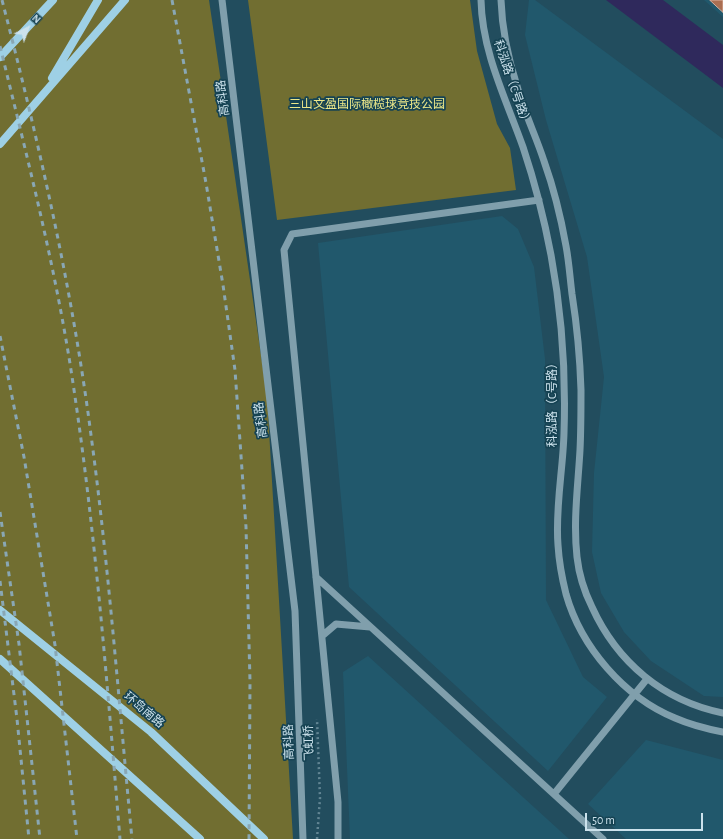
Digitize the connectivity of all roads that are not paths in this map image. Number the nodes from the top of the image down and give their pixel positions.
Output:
1 (53, 0) edge
2 (98, 0) edge
3 (125, 0) edge
4 (222, 0) edge
5 (480, 0) edge
6 (501, 0) edge
7 (0, 57) edge
8 (43, 95) junction
9 (0, 144) edge
10 (539, 200) junction
11 (316, 577) junction
12 (0, 610) edge
13 (370, 627) junction
14 (322, 636) junction
15 (0, 659) edge
16 (648, 679) junction
17 (635, 694) junction
18 (723, 713) edge
19 (723, 732) edge
20 (554, 794) junction
21 (200, 839) edge
22 (264, 839) edge
23 (303, 839) edge
24 (338, 839) edge
25 (603, 839) edge

1 - 7 main road
2 - 8 main road
3 - 8 main road
4 - 23 street, 高科路
5 - 10 street, 科泓路（C号路）
6 - 16 street, 科泓路（C号路）
8 - 9 main road
10 - 11 street
10 - 17 street, 科泓路（C号路）
11 - 13 street
11 - 14 street
12 - 22 main road, 环岛南路
13 - 14 street
13 - 20 street
14 - 24 street
15 - 21 main road
16 - 17 street
16 - 18 street, 科泓路（C号路）
17 - 19 street, 科泓路（C号路）
17 - 20 street
20 - 25 street

